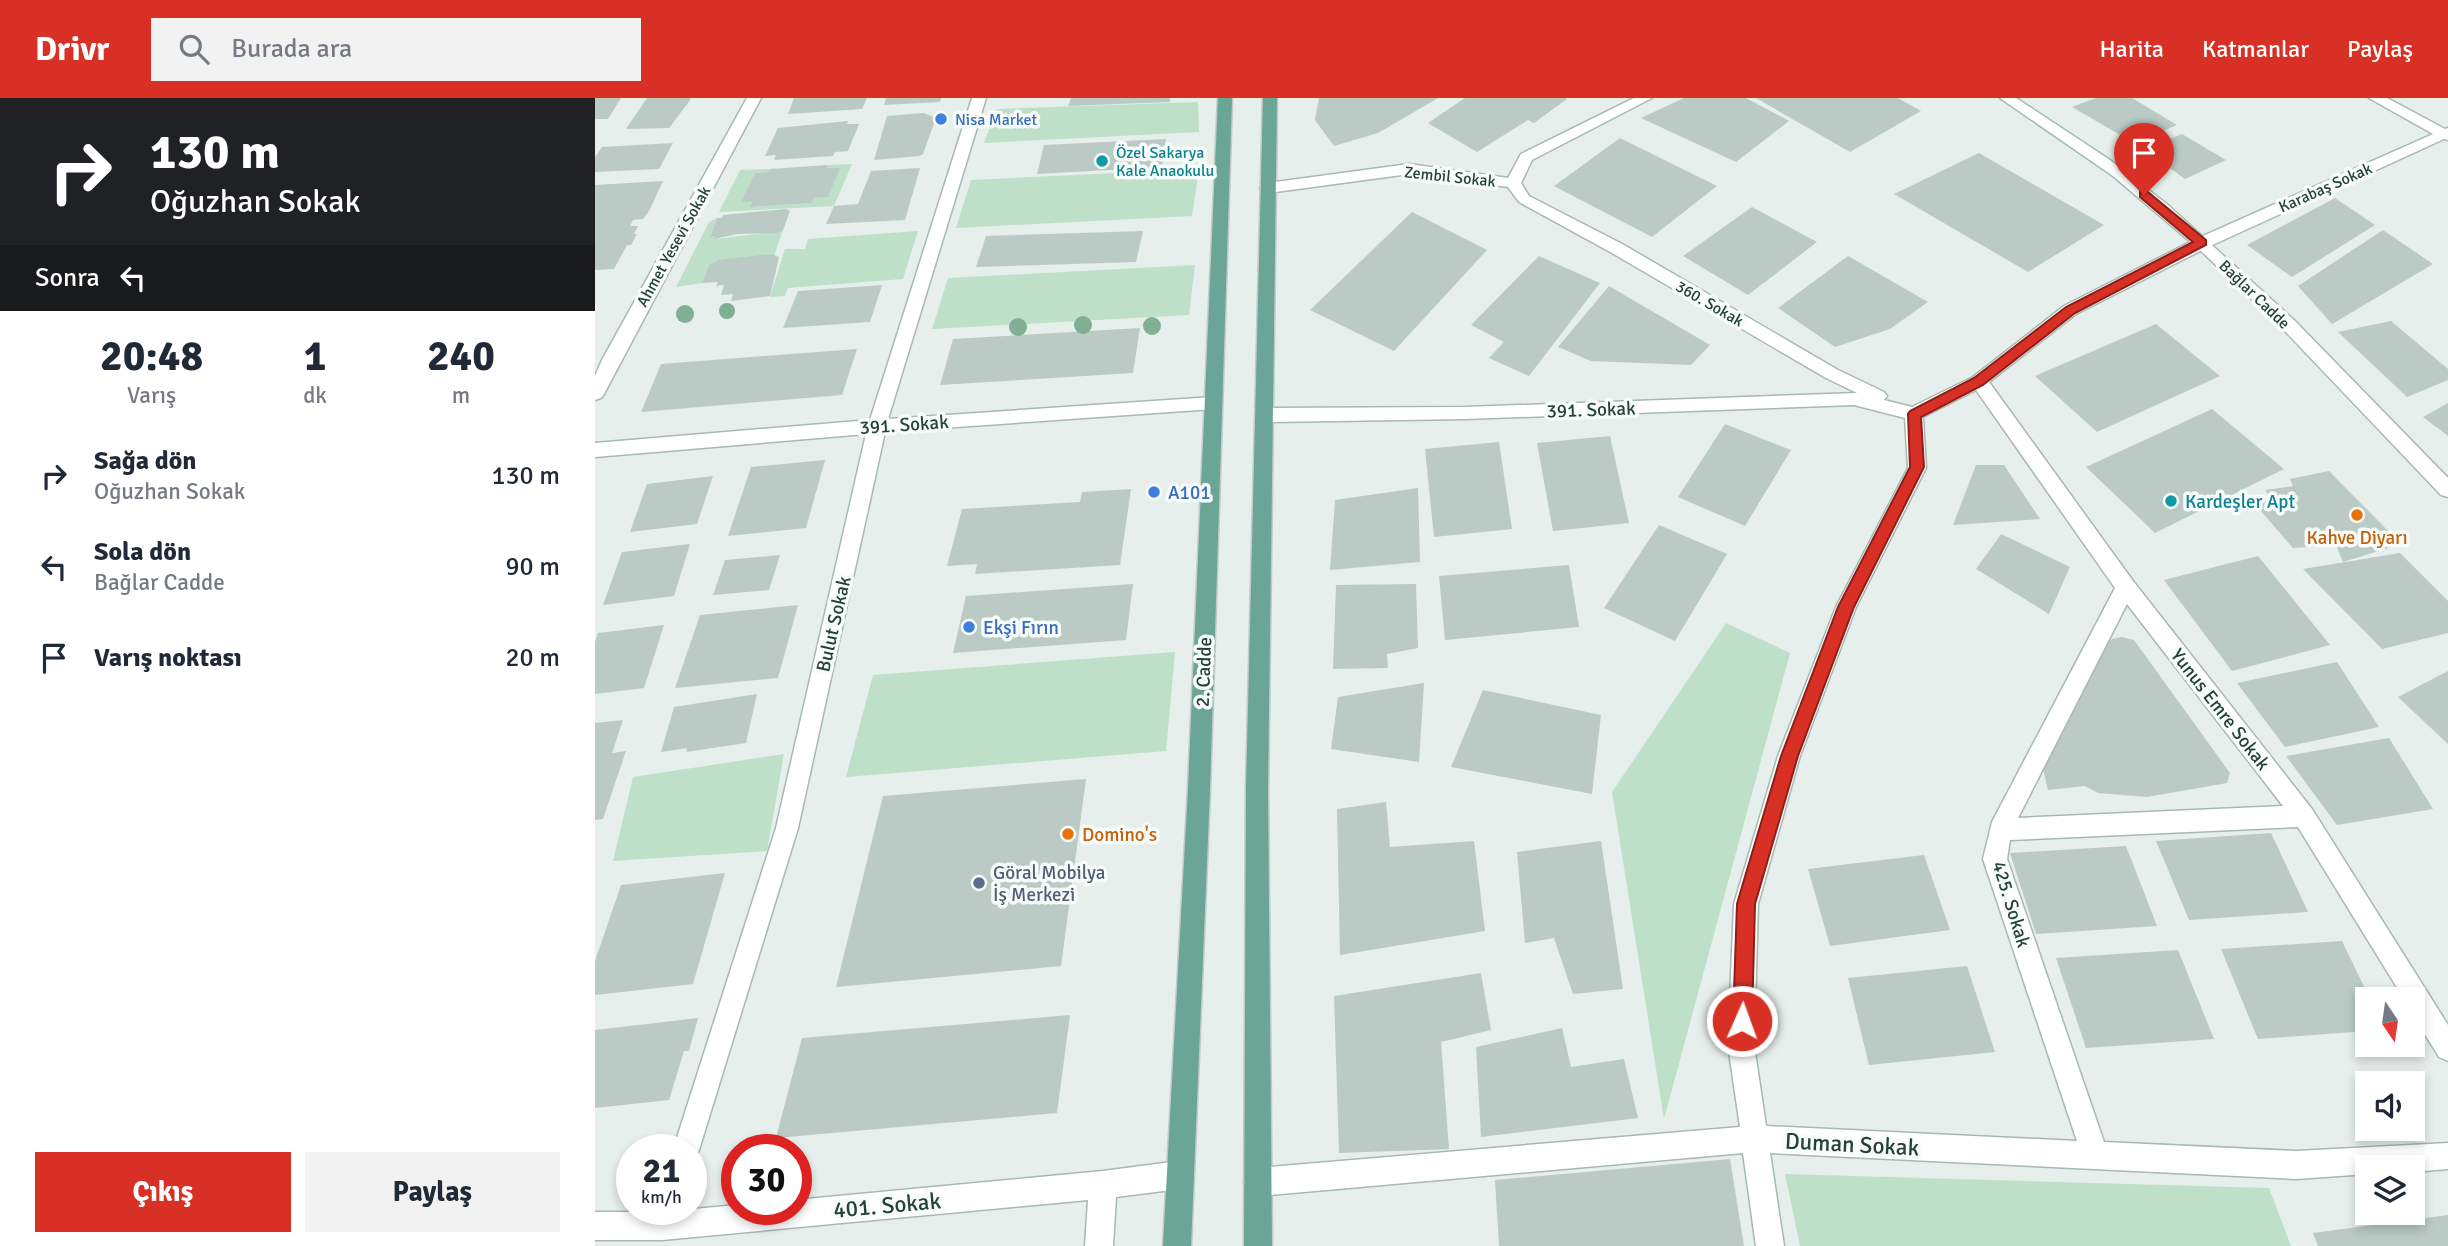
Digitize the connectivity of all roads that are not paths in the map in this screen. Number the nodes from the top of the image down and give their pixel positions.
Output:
1 (754, 98) edge
2 (979, 98) edge
3 (1225, 98) edge
4 (1270, 98) edge
5 (1645, 98) edge
6 (2007, 98) edge
7 (2377, 98) edge
8 (2447, 134) edge
9 (1513, 183) junction
10 (1268, 188) junction
11 (2202, 243) junction
12 (603, 360) edge
13 (1979, 381) junction
14 (595, 394) edge
15 (1213, 403) junction
16 (1915, 414) junction
17 (1266, 415) junction
18 (877, 425) junction
19 (595, 450) edge
20 (2448, 490) edge
21 (2126, 587) junction
22 (2304, 816) junction
23 (2000, 830) junction
24 (2448, 1048) edge
25 (691, 1134) edge
26 (1755, 1139) junction
27 (2448, 1156) edge
28 (2096, 1157) junction
29 (1179, 1175) junction
30 (1258, 1182) junction
31 (1103, 1185) junction
32 (707, 1214) edge
33 (616, 1223) edge
34 (595, 1226) edge
35 (1099, 1246) edge
36 (1177, 1246) edge
37 (1258, 1246) edge
38 (1770, 1246) edge

1 - 12 street, Ahmet Yesevi Sokak
2 - 18 street, Bulut Sokak
3 - 15 main road, 2. Cadde
4 - 10 main road
5 - 9 street, Zembil Sokak
6 - 11 street, Bağlar Cadde
7 - 8 street
8 - 11 street, Karabaş Sokak
9 - 10 street, Zembil Sokak
9 - 16 street, 360. Sokak
10 - 17 main road
11 - 13 street, Karabaş Sokak
11 - 20 street, Bağlar Cadde
12 - 14 street, Ahmet Yesevi Sokak
13 - 16 street, Karabaş Sokak
13 - 21 street, Yunus Emre Sokak
15 - 18 street, 391. Sokak
15 - 29 main road, 2. Cadde
16 - 17 street, 391. Sokak
16 - 26 street
17 - 30 main road
18 - 19 street, 391. Sokak
18 - 25 street, Bulut Sokak
21 - 22 street, Yunus Emre Sokak
21 - 23 street, 425. Sokak
22 - 23 street
22 - 24 street, Yunus Emre Sokak
23 - 28 street, 425. Sokak
26 - 28 street, Duman Sokak
26 - 30 street, Duman Sokak
26 - 38 street
27 - 28 street, Duman Sokak
29 - 31 street, 401. Sokak
29 - 36 main road, 2. Cadde
30 - 37 main road
31 - 32 street, 401. Sokak
31 - 35 street
33 - 34 street, 401. Sokak

